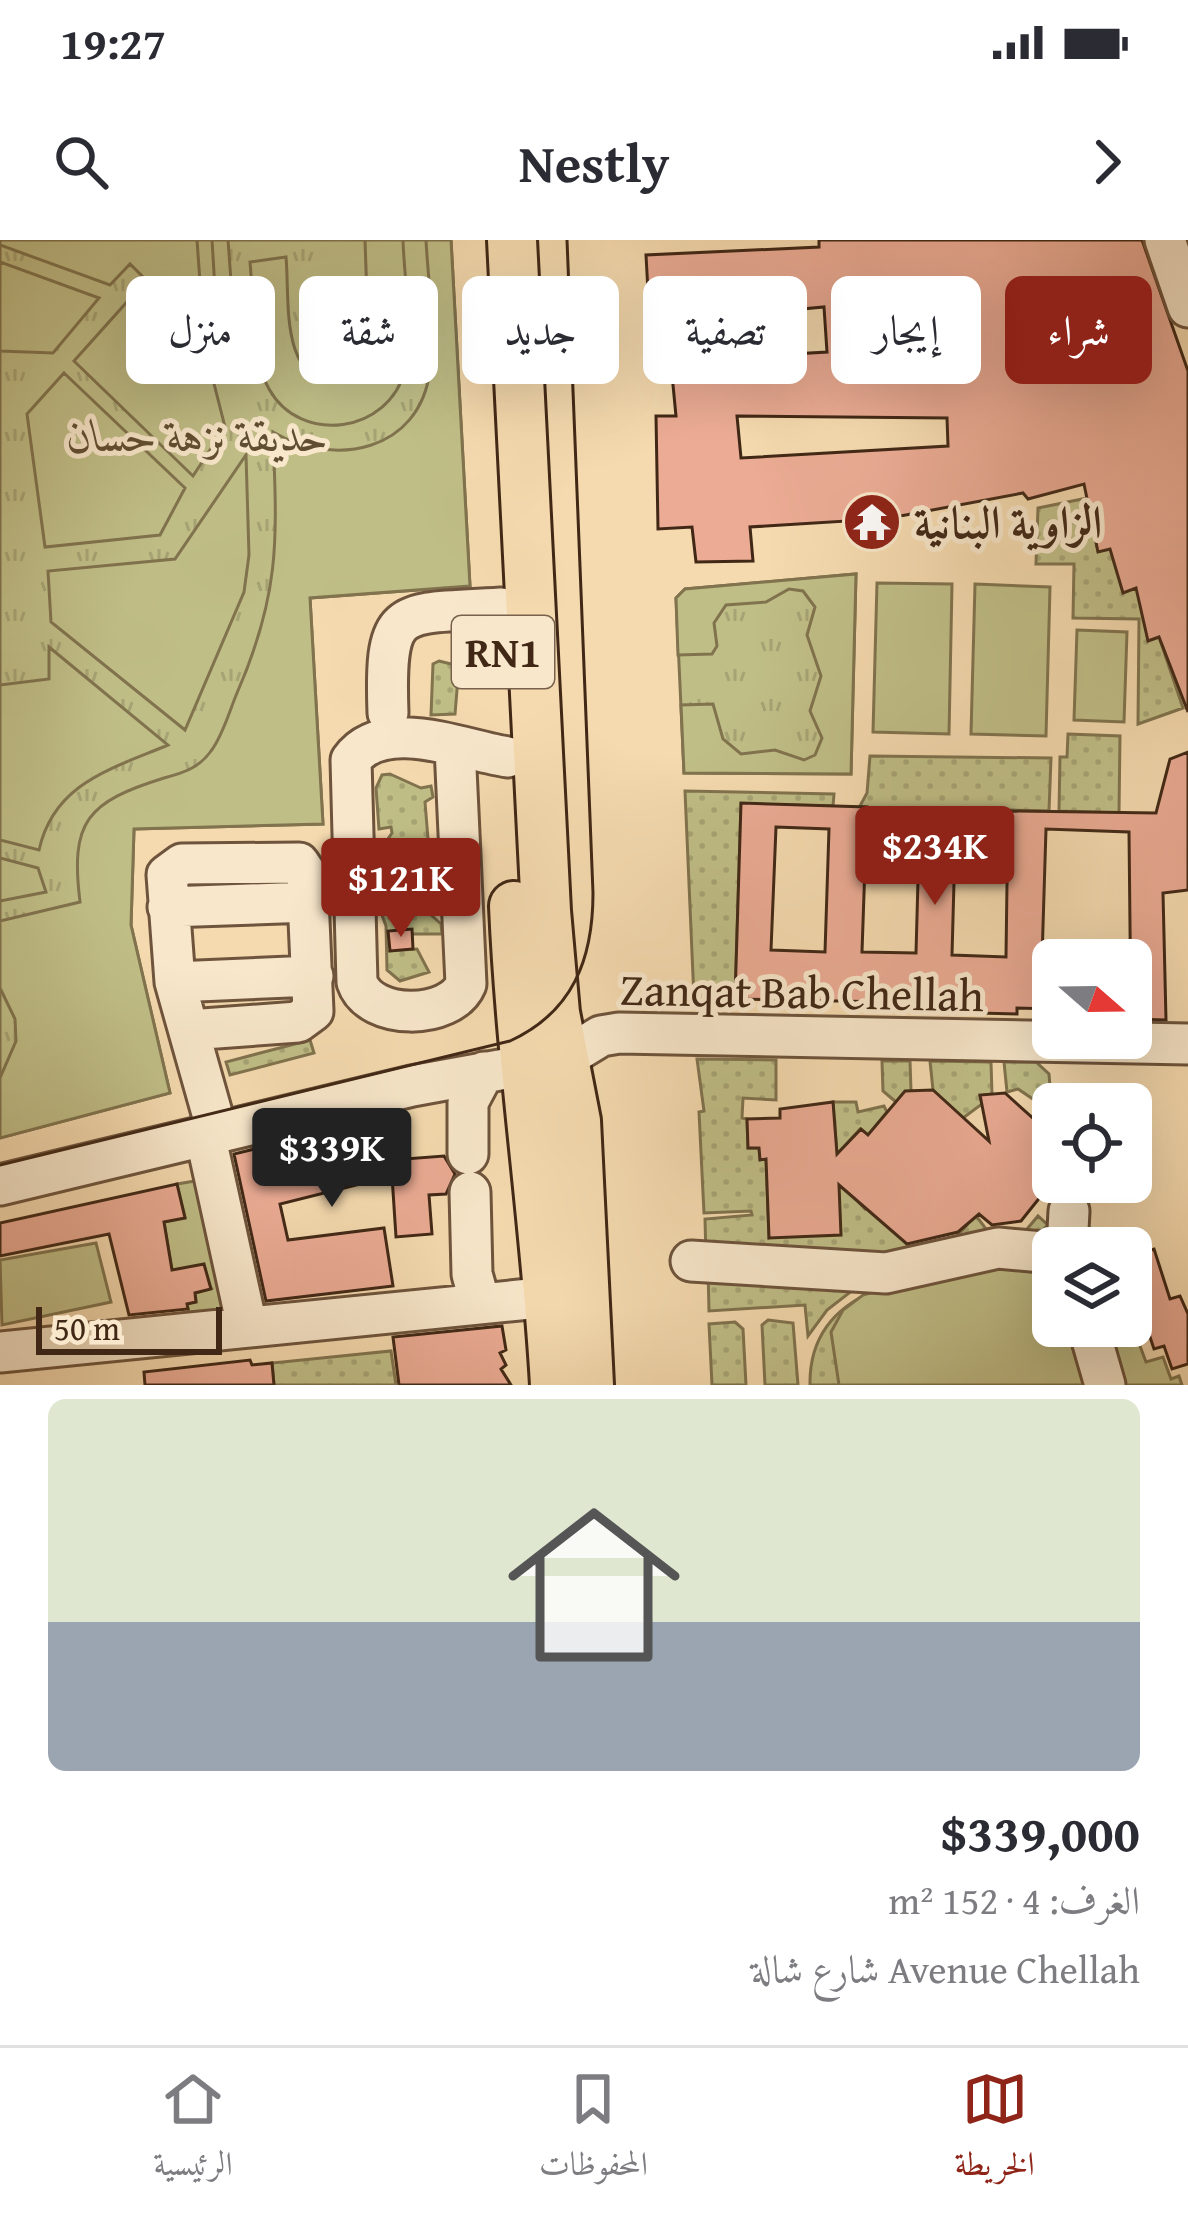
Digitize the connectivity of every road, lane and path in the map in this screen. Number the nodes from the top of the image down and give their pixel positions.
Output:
1 (484, 240) edge
2 (512, 240) edge
3 (1165, 240) edge
4 (1188, 307) edge
5 (502, 619) junction
6 (395, 712) dead end
7 (455, 747) junction
8 (508, 758) junction
9 (313, 976) junction
10 (175, 982) junction
11 (189, 1030) junction
12 (1188, 1045) edge
13 (511, 1074) junction
14 (211, 1132) junction
15 (0, 1185) edge
16 (1032, 1250) edge
17 (691, 1261) dead end
18 (550, 1297) junction
19 (480, 1304) junction
20 (247, 1326) junction
21 (1094, 1347) edge
22 (0, 1352) edge
23 (555, 1385) edge
24 (589, 1385) edge
25 (1105, 1385) edge

1 - 5 main road, RN1
2 - 13 main road, RN1
3 - 4 street
5 - 6 street
5 - 8 main road, RN1
7 - 7 street
7 - 8 street
8 - 13 main road, RN1
9 - 10 street
9 - 10 street
9 - 11 street
10 - 11 street
11 - 14 street
12 - 13 street, Zanqat Bab Chellah
13 - 14 street, Zanqat Bab Chellah
13 - 18 main road, RN1
13 - 19 street
13 - 24 main road, RN1
14 - 15 street, Zanqat Bab Chellah
14 - 20 street
16 - 17 street
18 - 19 street
18 - 23 main road, RN1
19 - 20 street
20 - 22 street
21 - 25 street

